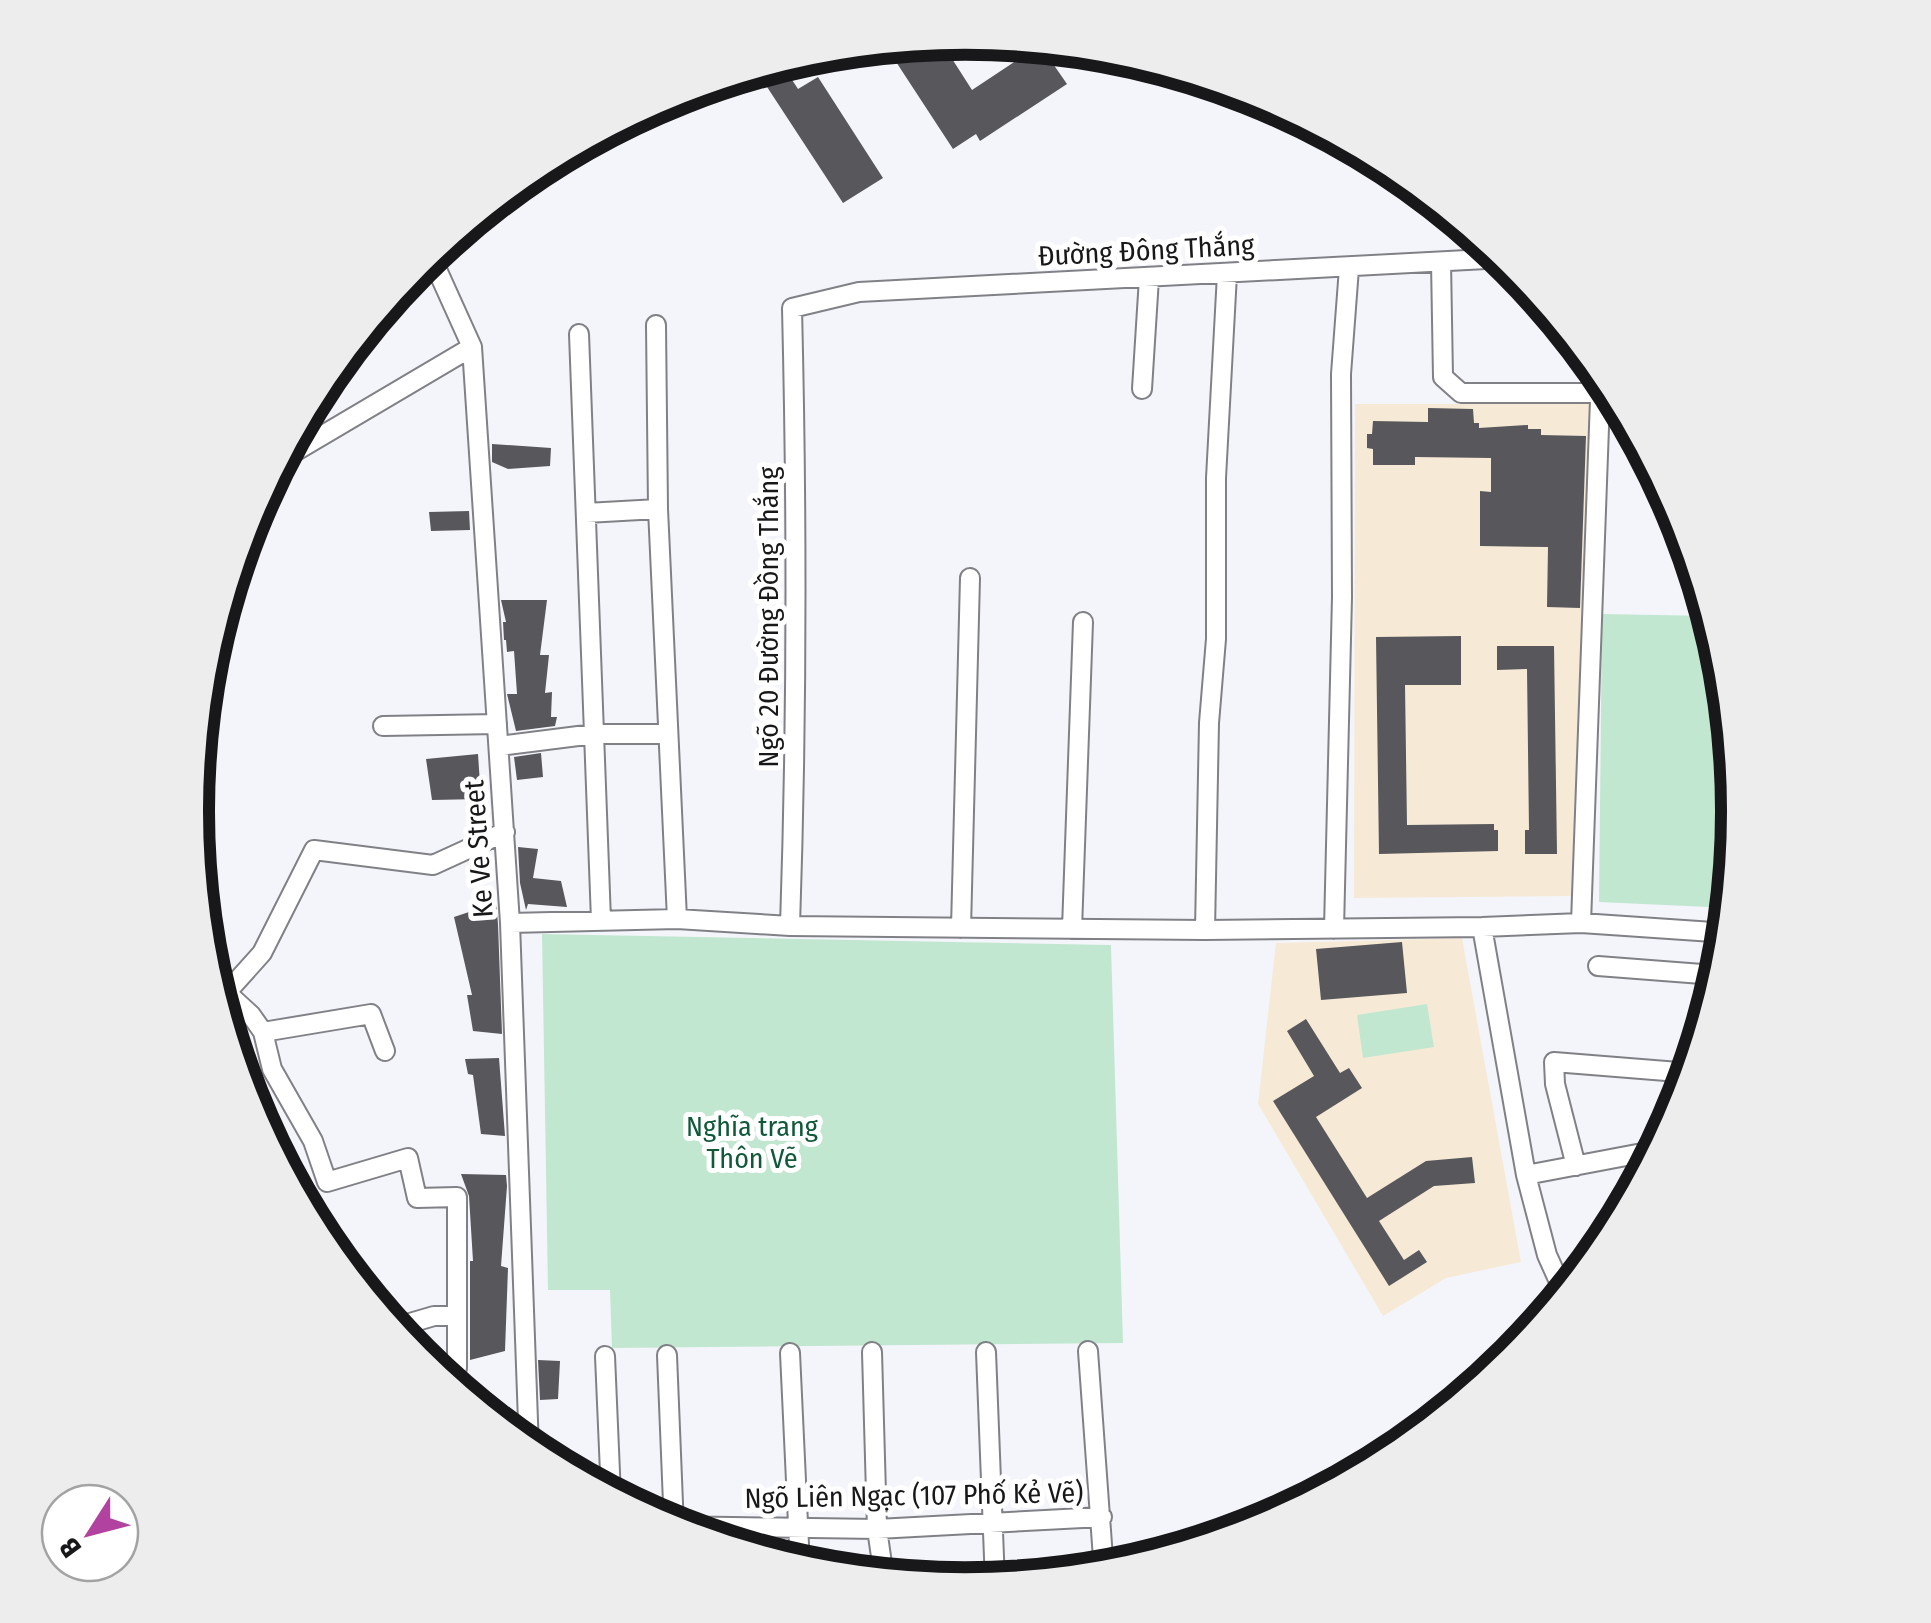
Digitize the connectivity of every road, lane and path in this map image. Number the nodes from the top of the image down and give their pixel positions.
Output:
1 (1481, 259) edge
2 (1441, 262) junction
3 (1348, 268) junction
4 (438, 271) edge
5 (1227, 274) junction
6 (1149, 278) junction
7 (792, 308) joint
8 (656, 324) dead end
9 (579, 334) dead end
10 (472, 347) junction
11 (1142, 390) dead end
12 (1596, 392) edge
13 (1600, 399) edge
14 (303, 447) edge
15 (658, 509) junction
16 (586, 513) junction
17 (970, 578) dead end
18 (1083, 622) dead end
19 (497, 724) junction
20 (384, 726) dead end
21 (594, 734) junction
22 (668, 734) junction
23 (499, 746) junction
24 (505, 832) junction
25 (677, 918) junction
26 (601, 920) junction
27 (510, 923) junction
28 (1582, 923) junction
29 (790, 926) junction
30 (1482, 927) junction
31 (961, 928) junction
32 (1072, 929) junction
33 (1334, 929) junction
34 (1205, 930) junction
35 (1712, 932) edge
36 (1598, 966) dead end
37 (1704, 974) edge
38 (231, 988) edge
39 (234, 1005) edge
40 (263, 1032) junction
41 (386, 1051) dead end
42 (1675, 1072) edge
43 (1640, 1153) edge
44 (1576, 1166) junction
45 (1526, 1175) junction
46 (1558, 1281) edge
47 (458, 1316) junction
48 (409, 1323) edge
49 (872, 1352) dead end
50 (986, 1352) dead end
51 (1088, 1352) dead end
52 (790, 1353) dead end
53 (667, 1355) dead end
54 (605, 1356) dead end
55 (457, 1368) dead end
56 (527, 1428) edge
57 (611, 1480) edge
58 (671, 1508) edge
59 (1102, 1517) junction
60 (994, 1523) junction
61 (720, 1527) edge
62 (799, 1528) junction
63 (877, 1529) junction
64 (800, 1549) edge
65 (1103, 1555) edge
66 (882, 1563) edge
67 (995, 1567) edge

1 - 2 street, Đường Đông Thắng
2 - 3 street, Đường Đông Thắng
2 - 12 street
3 - 5 street, Đường Đông Thắng
3 - 33 street
4 - 10 street, Ke Ve Street
5 - 6 street, Đường Đông Thắng
5 - 34 street
6 - 7 street, Đường Đông Thắng
6 - 11 street
7 - 29 street, Ngõ 20 Đường Đồng Thắng
8 - 15 street
9 - 16 street
10 - 14 street
10 - 19 street, Ke Ve Street
13 - 28 street
15 - 16 street
15 - 22 street
16 - 21 street
17 - 31 street
18 - 32 street
19 - 20 street
19 - 23 street, Ke Ve Street
21 - 22 street
21 - 23 street
21 - 26 street
22 - 25 street
23 - 24 street, Ke Ve Street
24 - 27 street, Ke Ve Street
24 - 38 street
25 - 26 street
25 - 29 street
26 - 27 street
27 - 56 street, Ke Ve Street
28 - 30 street
28 - 35 street
29 - 31 street
30 - 33 street
30 - 45 street
31 - 32 street
32 - 34 street
33 - 34 street
36 - 37 street
39 - 40 street
40 - 41 street
40 - 47 street
42 - 44 street
43 - 44 street
44 - 45 street
45 - 46 street
47 - 48 street
47 - 55 street
49 - 63 street
50 - 60 street
51 - 59 street
52 - 62 street
53 - 58 street
54 - 57 street
59 - 60 street, Ngõ Liên Ngạc (107 Phố Kẻ Vẽ)
59 - 65 street
60 - 63 street, Ngõ Liên Ngạc (107 Phố Kẻ Vẽ)
60 - 67 street
61 - 62 street, Ngõ Liên Ngạc (107 Phố Kẻ Vẽ)
62 - 63 street, Ngõ Liên Ngạc (107 Phố Kẻ Vẽ)
62 - 64 street
63 - 66 street

